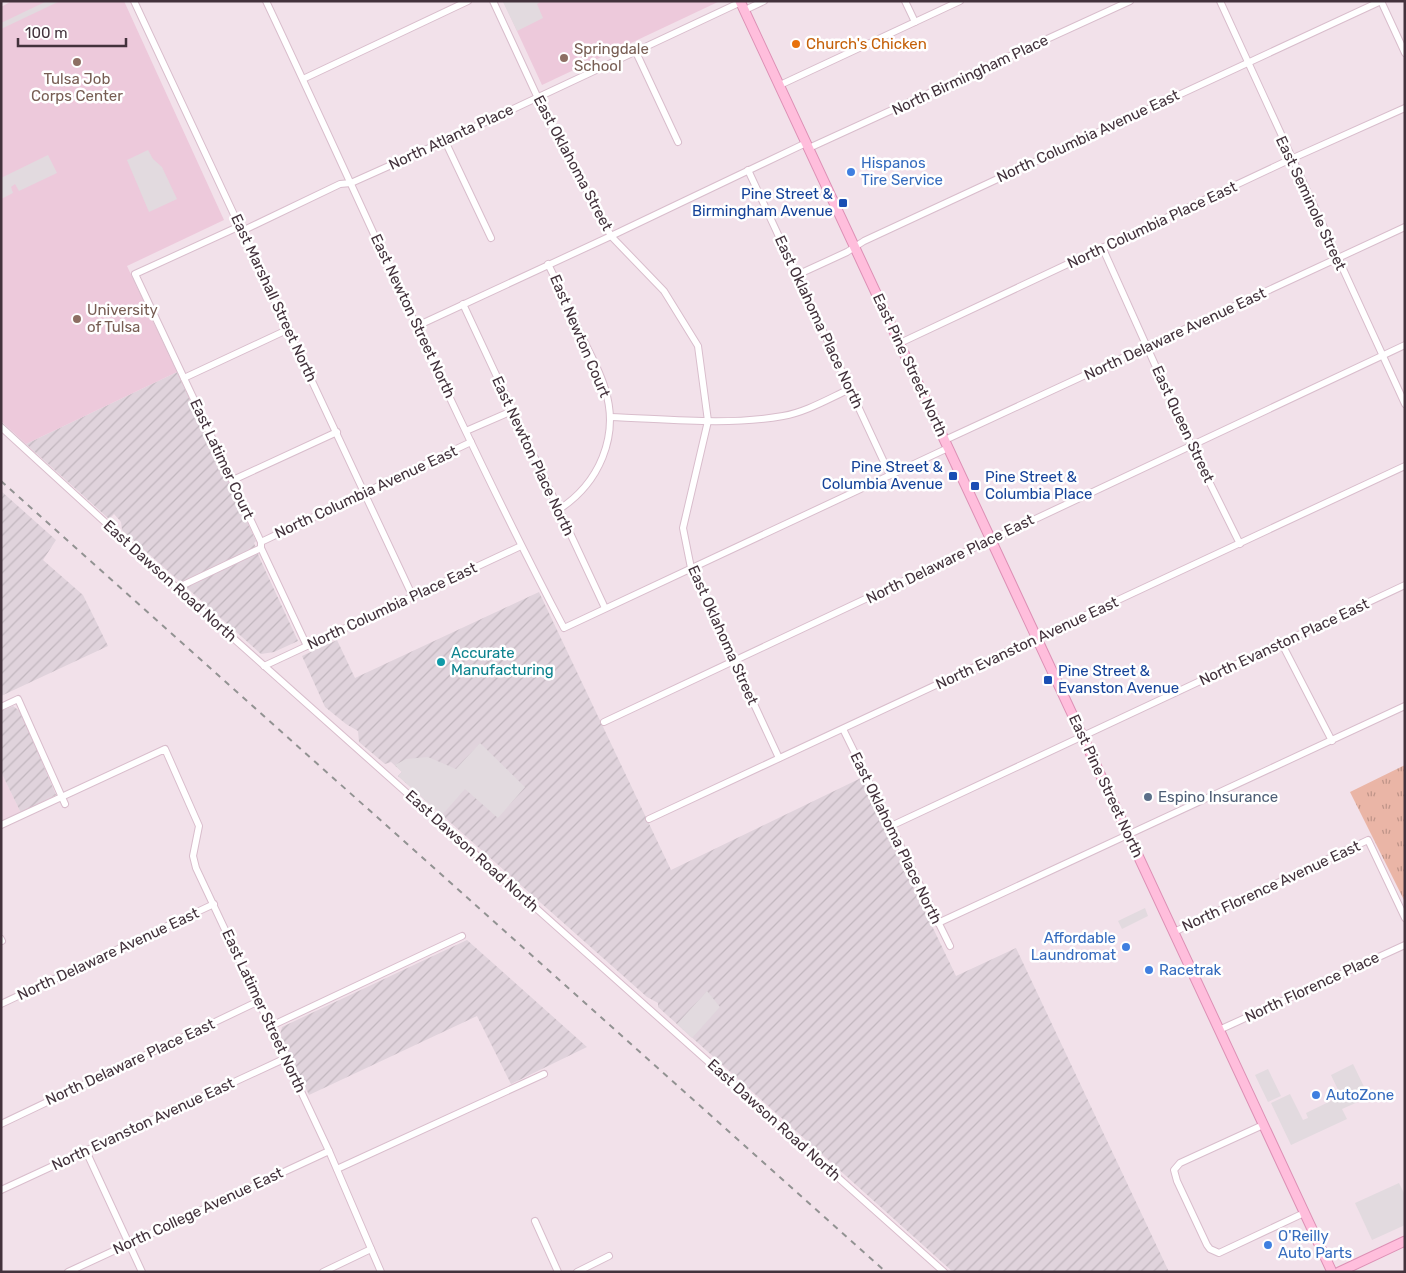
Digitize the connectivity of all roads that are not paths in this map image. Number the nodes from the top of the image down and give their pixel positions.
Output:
1 (134, 1) edge
2 (266, 1) edge
3 (468, 1) edge
4 (493, 1) edge
5 (764, 1) edge
6 (905, 1) edge
7 (960, 1) edge
8 (1130, 1) edge
9 (1220, 1) edge
10 (1381, 1) edge
11 (742, 4) edge
12 (915, 22) junction
13 (635, 50) junction
14 (1405, 53) edge
15 (1246, 63) junction
16 (303, 80) junction
17 (780, 85) junction
18 (537, 96) junction
19 (1405, 108) edge
20 (446, 141) junction
21 (678, 142) dead end
22 (808, 145) junction
23 (1291, 160) junction
24 (748, 170) junction
25 (351, 183) junction
26 (1405, 227) edge
27 (241, 228) junction
28 (611, 236) junction
29 (491, 238) dead end
30 (855, 247) junction
31 (1103, 249) junction
32 (1336, 259) junction
33 (548, 264) junction
34 (135, 274) joint
35 (797, 275) junction
36 (463, 304) junction
37 (417, 326) junction
38 (289, 329) junction
39 (900, 343) junction
40 (1405, 345) edge
41 (1148, 347) junction
42 (1383, 356) junction
43 (184, 378) junction
44 (850, 389) junction
45 (1405, 404) edge
46 (512, 411) junction
47 (610, 417) junction
48 (708, 421) junction
49 (1, 427) edge
50 (466, 431) junction
51 (337, 432) junction
52 (471, 442) junction
53 (947, 444) junction
54 (1191, 445) junction
55 (1405, 466) edge
56 (890, 474) junction
57 (233, 480) junction
58 (364, 492) junction
59 (558, 510) junction
60 (992, 540) junction
61 (1240, 544) junction
62 (261, 545) junction
63 (520, 546) junction
64 (691, 568) junction
65 (1405, 585) edge
66 (177, 588) junction
67 (412, 596) junction
68 (605, 608) junction
69 (564, 628) joint
70 (1037, 638) junction
71 (1282, 644) junction
72 (307, 646) junction
73 (734, 660) junction
74 (264, 666) junction
75 (1405, 706) edge
76 (1, 707) edge
77 (604, 722) dead end
78 (843, 729) junction
79 (1083, 737) junction
80 (1332, 741) junction
81 (779, 758) junction
82 (64, 800) junction
83 (649, 820) dead end
84 (1, 825) edge
85 (891, 826) junction
86 (1128, 835) junction
87 (214, 904) junction
88 (1405, 918) edge
89 (938, 923) junction
90 (1174, 932) junction
91 (462, 936) dead end
92 (1405, 945) edge
93 (950, 946) dead end
94 (259, 1001) junction
95 (1, 1004) edge
96 (271, 1026) junction
97 (1220, 1030) junction
98 (286, 1058) junction
99 (544, 1074) dead end
100 (1, 1124) edge
101 (1263, 1125) junction
102 (86, 1150) junction
103 (329, 1150) junction
104 (337, 1169) junction
105 (1, 1190) edge
106 (1304, 1213) junction
107 (535, 1221) dead end
108 (1405, 1241) edge
109 (129, 1244) junction
110 (371, 1249) junction
111 (609, 1256) dead end
112 (68, 1272) edge
113 (142, 1272) edge
114 (323, 1272) edge
115 (381, 1272) edge
116 (558, 1272) edge
117 (577, 1272) edge
118 (944, 1272) edge
119 (1332, 1272) edge
120 (1339, 1272) edge

1 - 27 street, East Marshall Street North
2 - 16 street, East Newton Street North
3 - 16 street
4 - 18 street, East Oklahoma Street
5 - 11 street, North Atlanta Place
6 - 12 street
7 - 12 street
8 - 22 street, North Birmingham Place
9 - 15 street, East Seminole Street
10 - 14 street
10 - 15 street, North Columbia Avenue East
11 - 13 street, North Atlanta Place
11 - 17 main road, East Pine Street North
12 - 17 street
13 - 18 street, North Atlanta Place
13 - 21 street
15 - 23 street, East Seminole Street
15 - 30 street, North Columbia Avenue East
16 - 25 street, East Newton Street North
17 - 22 main road, East Pine Street North
18 - 20 street, North Atlanta Place
18 - 28 street, East Oklahoma Street
19 - 23 street, North Columbia Place East
20 - 25 street, North Atlanta Place
20 - 29 street
22 - 24 street, North Birmingham Place
22 - 30 main road, East Pine Street North
23 - 31 street, North Columbia Place East
23 - 32 street, East Seminole Street
24 - 28 street, North Birmingham Place
24 - 35 street, East Oklahoma Place North
25 - 27 street, North Atlanta Place
25 - 37 street, East Newton Street North
26 - 32 street, North Delaware Avenue East
27 - 34 street, North Atlanta Place
27 - 38 street, East Marshall Street North
28 - 33 street, North Birmingham Place
28 - 48 street, East Oklahoma Street
30 - 35 street, North Columbia Avenue East
30 - 39 main road, East Pine Street North
31 - 39 street, North Columbia Place East
31 - 41 street, East Queen Street
32 - 41 street, North Delaware Avenue East
32 - 42 street, East Seminole Street
33 - 36 street, North Birmingham Place
33 - 47 street, East Newton Court
34 - 43 street, East Latimer Court
35 - 44 street, East Oklahoma Place North
36 - 37 street, North Birmingham Place
36 - 46 street, East Newton Place North
37 - 50 street, East Newton Street North
38 - 43 street
38 - 51 street, East Marshall Street North
39 - 53 main road, East Pine Street North
40 - 42 street, North Delaware Place East
41 - 53 street, North Delaware Avenue East
41 - 54 street, East Queen Street
42 - 45 street, East Seminole Street
42 - 54 street, North Delaware Place East
43 - 57 street, East Latimer Court
44 - 48 street
44 - 56 street, East Oklahoma Place North
46 - 50 street, North Columbia Avenue East
46 - 59 street, East Newton Place North
47 - 48 street
47 - 59 street, East Newton Court
48 - 64 street, East Oklahoma Street
49 - 66 street, East Dawson Road North
50 - 52 street, East Newton Street North
51 - 57 street
51 - 58 street, East Marshall Street North
52 - 58 street, North Columbia Avenue East
52 - 63 street, East Newton Street North
53 - 56 street, North Delaware Avenue East
53 - 60 main road, East Pine Street North
54 - 60 street, North Delaware Place East
54 - 61 street, East Queen Street
55 - 61 street, North Evanston Avenue East
56 - 64 street, North Delaware Avenue East
57 - 62 street, East Latimer Court
58 - 62 street, North Columbia Avenue East
58 - 67 street, East Marshall Street North
59 - 68 street, East Newton Place North
60 - 70 main road, East Pine Street North
60 - 73 street, North Delaware Place East
61 - 70 street, North Evanston Avenue East
62 - 66 street, North Columbia Avenue East
62 - 72 street, East Latimer Court
63 - 67 street, North Columbia Place East
63 - 69 street, East Newton Street North
64 - 68 street, North Delaware Avenue East
64 - 73 street, East Oklahoma Street
65 - 71 street, North Evanston Place East
66 - 74 street, East Dawson Road North
67 - 72 street, North Columbia Place East
68 - 69 street, North Delaware Avenue East
70 - 78 street, North Evanston Avenue East
70 - 79 main road, East Pine Street North
71 - 79 street, North Evanston Place East
71 - 80 street
72 - 74 street, North Columbia Place East
73 - 77 street, North Delaware Place East
73 - 81 street, East Oklahoma Street
74 - 118 street, East Dawson Road North
75 - 80 street
76 - 82 street
78 - 81 street, North Evanston Avenue East
78 - 85 street, East Oklahoma Place North
79 - 85 street, North Evanston Place East
79 - 86 main road, East Pine Street North
80 - 86 street
81 - 83 street, North Evanston Avenue East
82 - 84 street
82 - 87 street, East Latimer Street North
85 - 89 street, East Oklahoma Place North
86 - 89 street
86 - 90 main road, East Pine Street North
87 - 94 street, East Latimer Street North
87 - 95 street, North Delaware Avenue East
88 - 90 street, North Florence Avenue East
89 - 93 street, East Oklahoma Place North
90 - 97 main road, East Pine Street North
91 - 96 street
92 - 97 street, North Florence Place
94 - 96 street, East Latimer Street North
94 - 100 street, North Delaware Place East
96 - 98 street, East Latimer Street North
97 - 101 main road, East Pine Street North
98 - 102 street, North Evanston Avenue East
98 - 103 street, East Latimer Street North
99 - 104 street
101 - 106 main road, East Pine Street North
101 - 106 street
102 - 105 street, North Evanston Avenue East
102 - 109 street
103 - 104 street, East Latimer Street North
103 - 109 street, North College Avenue East
104 - 110 street, East Latimer Street North
106 - 119 main road, East Pine Street North
107 - 116 street
108 - 120 main road
109 - 112 street, North College Avenue East
109 - 113 street
110 - 114 street
110 - 115 street, East Latimer Street North
111 - 117 street

